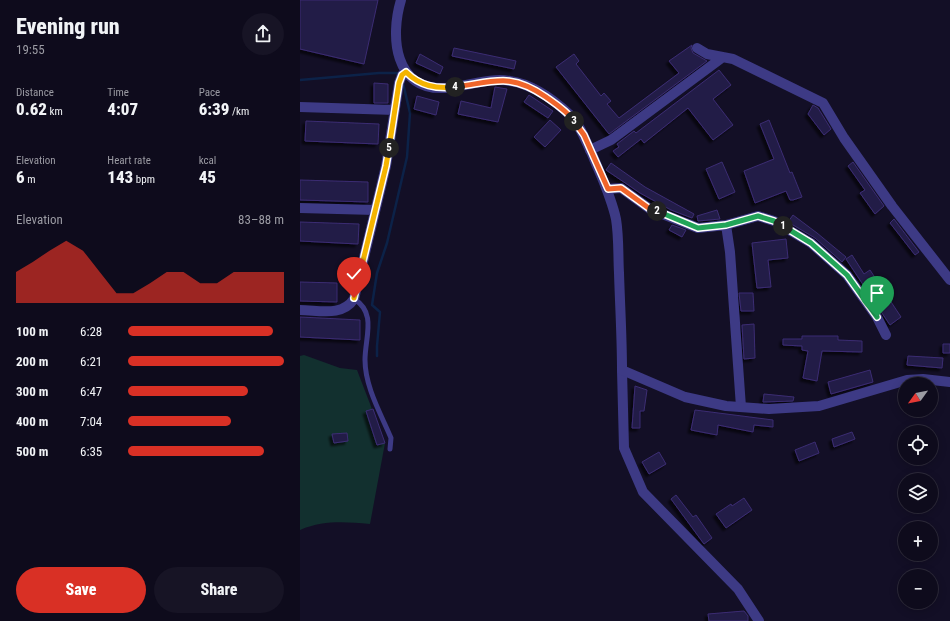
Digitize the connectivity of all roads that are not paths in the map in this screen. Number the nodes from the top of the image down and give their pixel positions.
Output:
1 (401, 0) edge
2 (697, 48) dead end
3 (723, 57) junction
4 (403, 77) junction
5 (300, 107) edge
6 (395, 110) junction
7 (590, 150) junction
8 (608, 189) junction
9 (300, 208) edge
10 (375, 210) junction
11 (726, 225) junction
12 (950, 280) edge
13 (354, 298) junction
14 (300, 310) edge
15 (886, 335) dead end
16 (622, 370) junction
17 (950, 382) edge
18 (740, 407) junction
19 (390, 449) dead end
20 (759, 621) edge

1 - 4 street
2 - 3 street
3 - 7 street
3 - 12 street
4 - 6 street
4 - 7 street
5 - 6 street
6 - 10 street
7 - 8 street
8 - 11 street
8 - 16 street
9 - 10 street
10 - 13 street
11 - 15 street
11 - 18 street
13 - 14 street
13 - 19 lane
16 - 18 street
16 - 20 street
17 - 18 street

